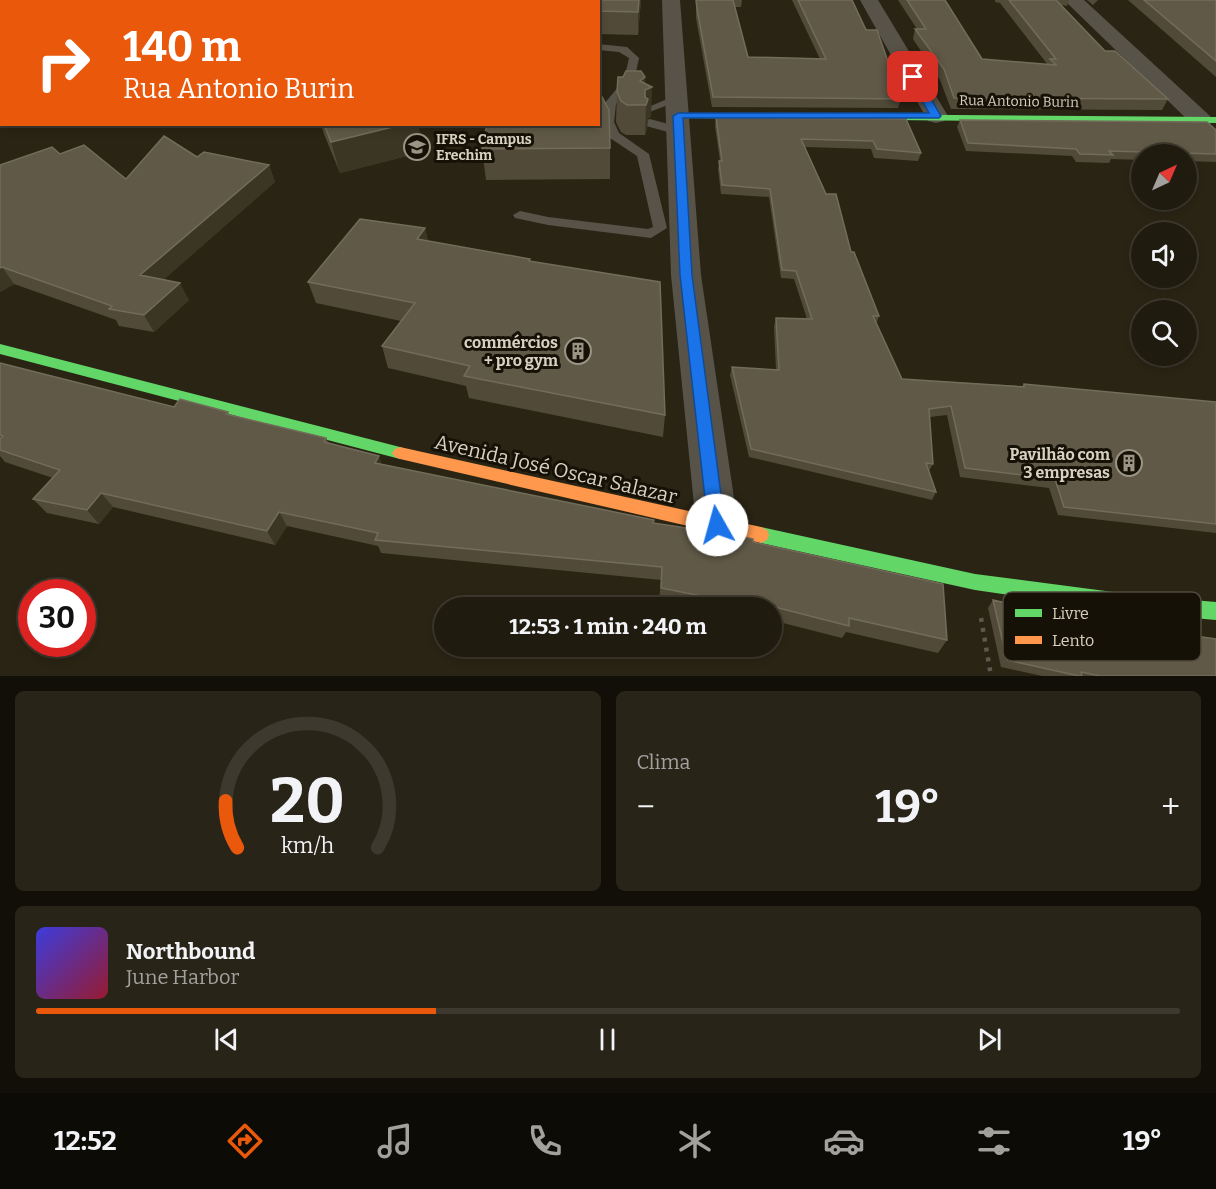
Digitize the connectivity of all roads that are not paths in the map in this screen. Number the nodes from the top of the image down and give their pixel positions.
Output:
1 (671, 0) edge
2 (869, 0) edge
3 (1073, 0) edge
4 (600, 47) edge
5 (647, 110) edge
6 (936, 116) junction
7 (671, 117) junction
8 (1208, 120) edge
9 (520, 215) dead end
10 (0, 349) edge
11 (717, 525) junction
12 (1048, 592) edge
13 (1201, 609) edge
14 (1216, 610) edge

1 - 7 street
2 - 6 street
3 - 8 street
4 - 9 lane
5 - 7 lane
6 - 7 main road, Rua Antonio Burin
6 - 8 main road, Rua Antonio Burin
7 - 11 street
10 - 11 main road, Avenida José Oscar Salazar
11 - 12 main road, Avenida José Oscar Salazar
13 - 14 main road, Avenida José Oscar Salazar

